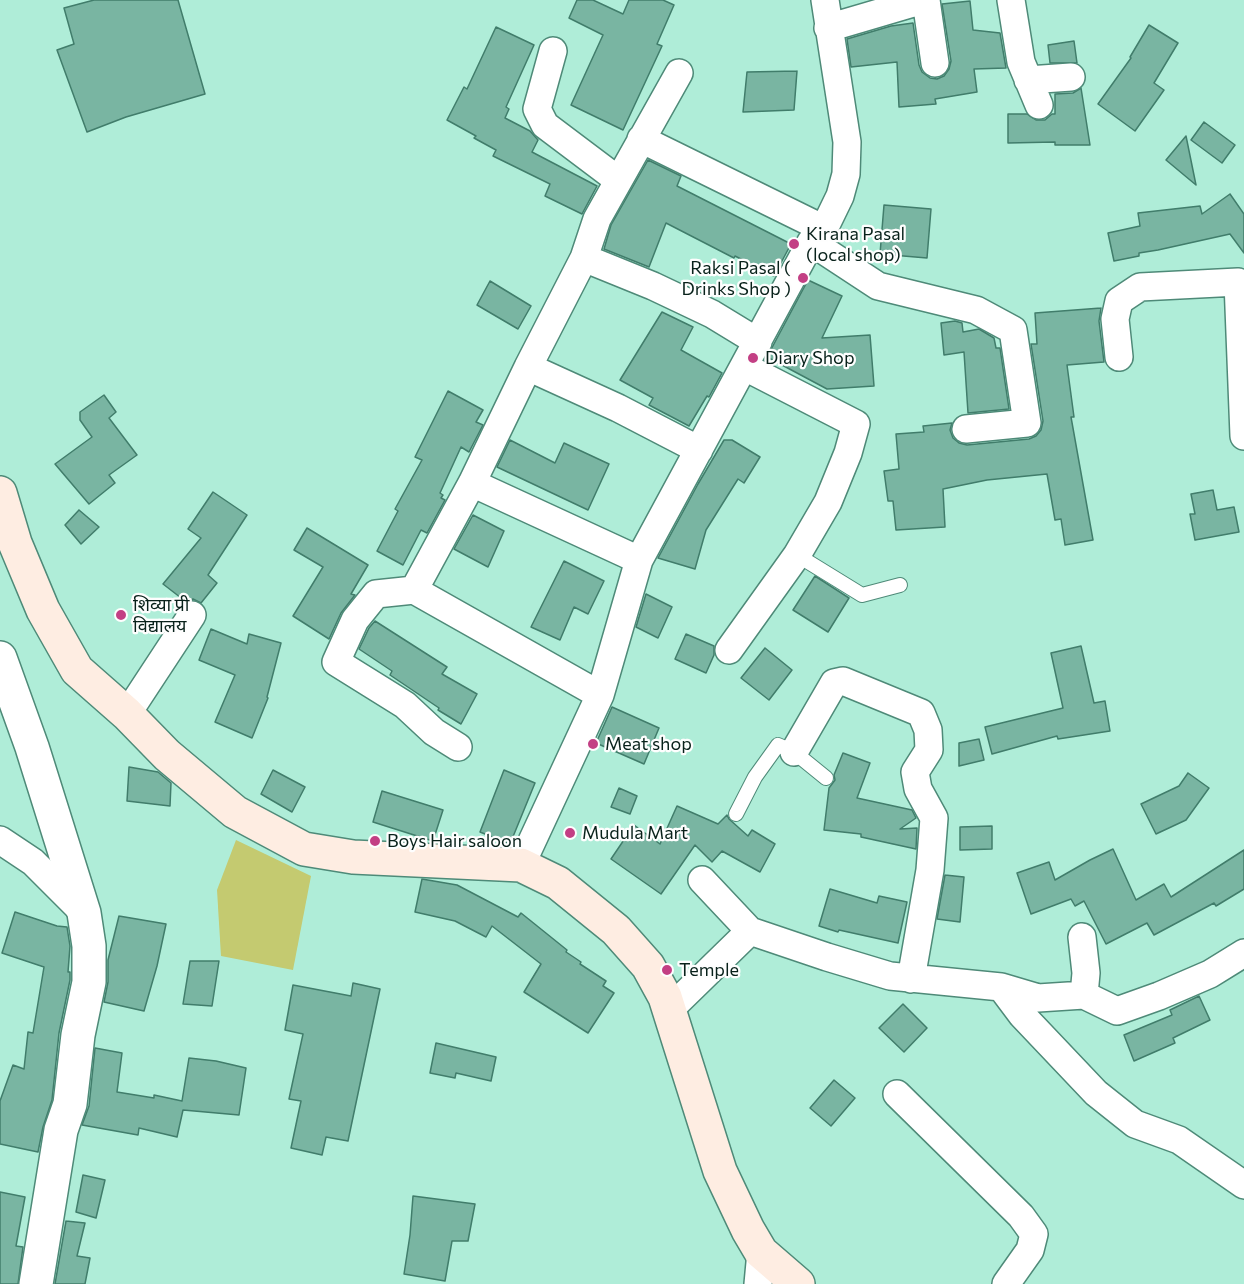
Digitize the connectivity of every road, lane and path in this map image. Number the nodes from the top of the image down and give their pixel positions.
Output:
1 (825, 0) edge
2 (924, 0) edge
3 (1011, 0) edge
4 (828, 28) junction
5 (553, 51) dead end
6 (935, 63) dead end
7 (679, 73) dead end
8 (1071, 77) dead end
9 (1028, 80) junction
10 (1039, 105) dead end
11 (641, 139) junction
12 (618, 180) junction
13 (817, 236) junction
14 (584, 258) junction
15 (1241, 285) edge
16 (758, 342) junction
17 (1119, 357) dead end
18 (528, 367) junction
19 (745, 367) junction
20 (966, 429) dead end
21 (1244, 435) edge
22 (699, 450) junction
23 (472, 483) junction
24 (0, 494) edge
25 (797, 555) junction
26 (639, 560) junction
27 (900, 585) dead end
28 (414, 590) junction
29 (192, 615) dead end
30 (729, 650) dead end
31 (0, 658) edge
32 (600, 695) junction
33 (127, 714) junction
34 (458, 747) dead end
35 (794, 752) junction
36 (826, 778) dead end
37 (736, 814) dead end
38 (0, 840) edge
39 (520, 865) junction
40 (702, 880) dead end
41 (84, 913) junction
42 (750, 931) junction
43 (1082, 937) dead end
44 (1244, 953) edge
45 (912, 979) junction
46 (1001, 987) junction
47 (1084, 995) junction
48 (669, 1010) junction
49 (897, 1094) dead end
50 (1244, 1185) edge
51 (760, 1268) edge
52 (36, 1284) edge
53 (798, 1284) edge
54 (1006, 1284) edge

1 - 4 street
2 - 4 street
2 - 6 street
3 - 9 street
4 - 13 street
5 - 12 street
7 - 11 street
8 - 9 street
9 - 10 street
11 - 12 street
11 - 13 street
12 - 14 street
13 - 16 street
13 - 20 street
14 - 16 street
14 - 18 street
15 - 17 street
15 - 21 street
16 - 19 street
18 - 22 street
18 - 23 street
19 - 22 street
19 - 25 street
22 - 26 street
23 - 26 street
23 - 28 street
24 - 33 main road
25 - 27 lane
25 - 30 street
26 - 32 street
28 - 32 street
28 - 34 street
29 - 33 street
31 - 41 street
32 - 39 street
33 - 39 main road
35 - 36 lane
35 - 37 lane
35 - 45 street
38 - 41 street
39 - 48 main road
40 - 42 street
41 - 52 street
42 - 45 street
42 - 48 street
43 - 47 street
44 - 47 street
45 - 46 street
46 - 47 street
46 - 50 street
48 - 51 main road
49 - 54 street
51 - 53 main road

